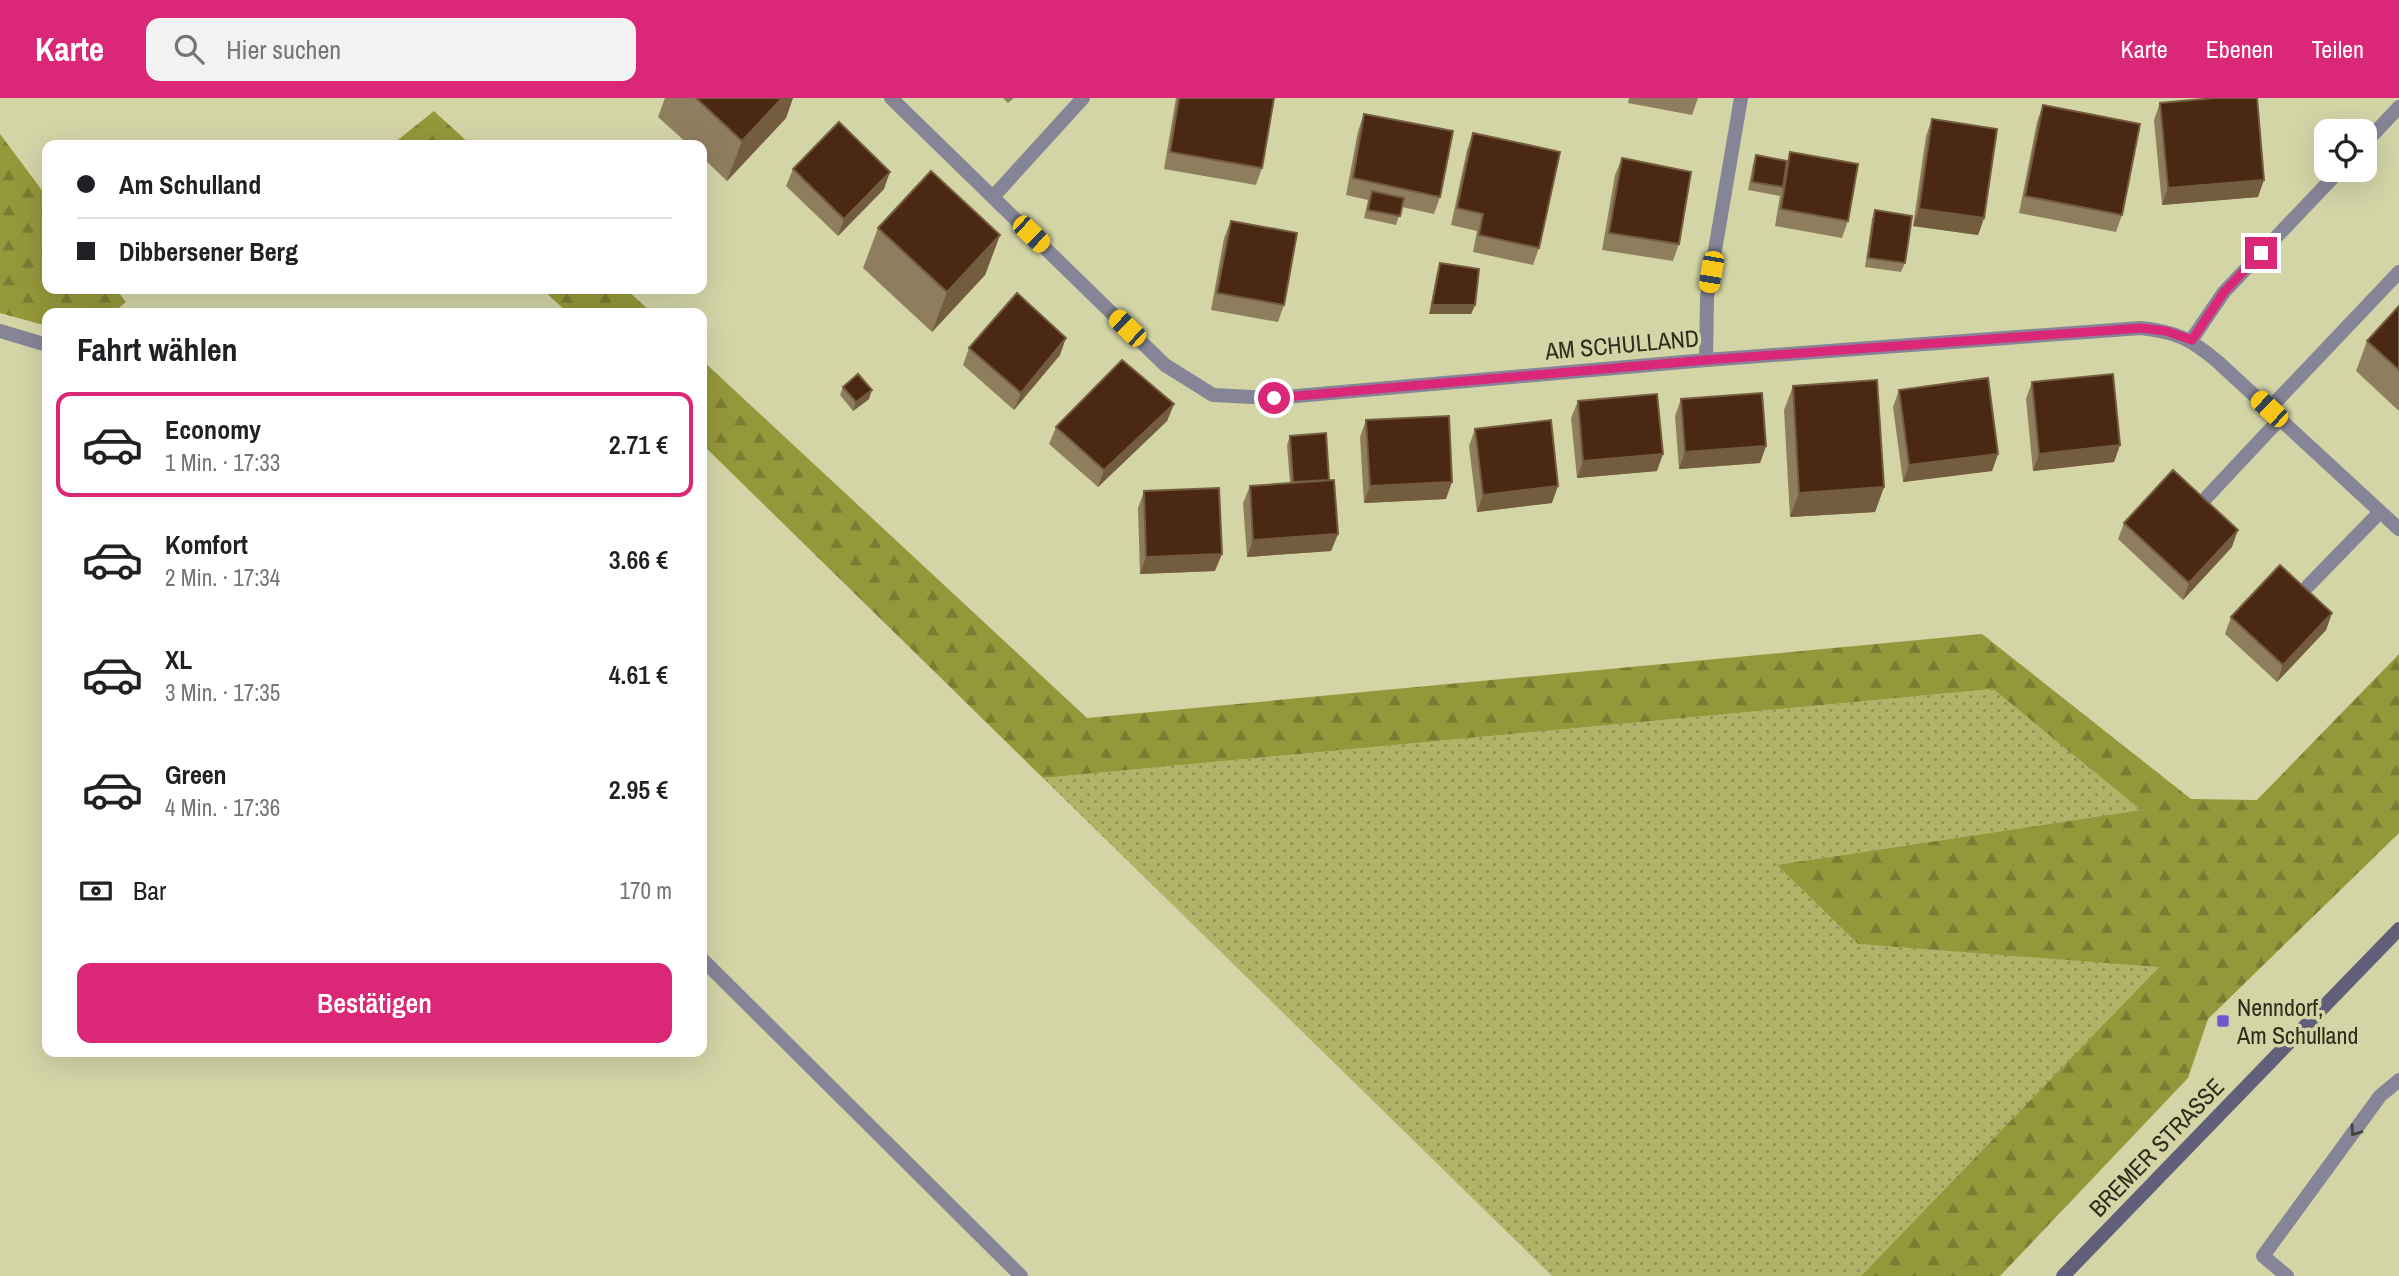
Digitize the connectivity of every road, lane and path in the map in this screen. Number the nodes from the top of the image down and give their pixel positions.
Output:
1 (891, 98) edge
2 (1083, 98) edge
3 (1741, 98) edge
4 (2399, 107) edge
5 (2377, 130) edge
6 (2329, 182) edge
7 (993, 197) junction
8 (2399, 272) edge
9 (0, 331) edge
10 (2192, 340) junction
11 (42, 344) edge
12 (1706, 360) junction
13 (2275, 414) junction
14 (2205, 499) edge
15 (2380, 512) junction
16 (2399, 529) edge
17 (2308, 586) dead end
18 (2399, 929) edge
19 (707, 964) edge
20 (2399, 1080) edge
21 (1021, 1276) edge
22 (2063, 1276) edge
23 (2287, 1276) edge

1 - 7 street, AM SCHULLAND
2 - 7 street
3 - 12 street
4 - 5 street
6 - 10 street
7 - 12 street, AM SCHULLAND
8 - 13 street
9 - 11 street
10 - 12 street, AM SCHULLAND
10 - 13 street, AM SCHULLAND
13 - 14 street
13 - 15 street, AM SCHULLAND
15 - 16 street, AM SCHULLAND
15 - 17 street
18 - 22 main road, BREMER STRASSE
19 - 21 street
20 -> 23 street

